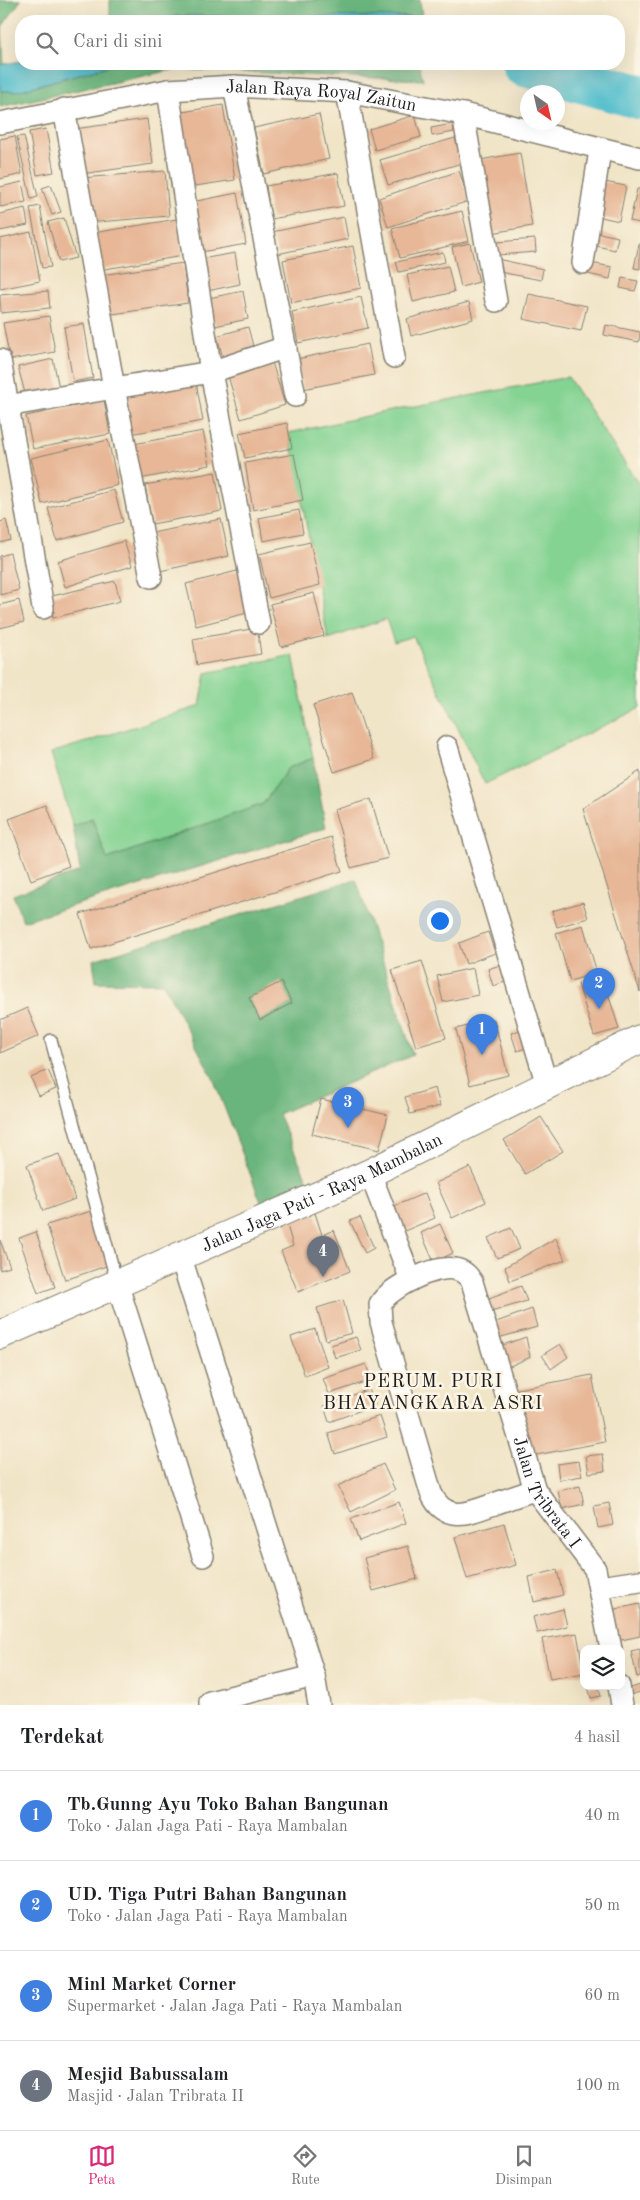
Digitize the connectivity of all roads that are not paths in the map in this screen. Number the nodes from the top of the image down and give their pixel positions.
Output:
1 (234, 86) junction
2 (168, 90) junction
3 (347, 92) junction
4 (64, 109) junction
5 (463, 114) junction
6 (0, 124) edge
7 (600, 150) junction
8 (640, 158) edge
9 (583, 263) dead end
10 (496, 301) dead end
11 (286, 347) junction
12 (394, 357) dead end
13 (0, 360) edge
14 (211, 372) junction
15 (114, 388) junction
16 (295, 396) dead end
17 (4, 406) edge
18 (151, 577) dead end
19 (43, 608) dead end
20 (259, 623) dead end
21 (447, 747) dead end
22 (640, 1039) edge
23 (51, 1040) dead end
24 (547, 1085) junction
25 (370, 1173) junction
26 (180, 1255) junction
27 (411, 1280) junction
28 (117, 1283) junction
29 (0, 1335) edge
30 (535, 1490) junction
31 (203, 1556) dead end
32 (640, 1581) edge
33 (600, 1587) junction
34 (610, 1645) edge
35 (314, 1676) junction
36 (619, 1690) edge
37 (210, 1705) edge
38 (319, 1705) edge
39 (622, 1705) edge

1 - 2 street, Jalan Raya Royal Zaitun
1 - 3 street, Jalan Raya Royal Zaitun
1 - 11 street
2 - 4 street, Jalan Raya Royal Zaitun
2 - 14 street
3 - 5 street, Jalan Raya Royal Zaitun
3 - 12 street
4 - 6 street, Jalan Raya Royal Zaitun
4 - 15 street
5 - 7 street, Jalan Raya Royal Zaitun
5 - 10 street
7 - 8 street, Jalan Raya Royal Zaitun
7 - 9 street
11 - 14 street
11 - 16 street
13 - 17 street
14 - 15 street
14 - 20 street
15 - 17 street
15 - 18 street
17 - 19 street
21 - 24 street
22 - 24 street, Jalan Jaga Pati - Raya Mambalan
23 - 28 lane
24 - 25 street, Jalan Jaga Pati - Raya Mambalan
25 - 26 street, Jalan Jaga Pati - Raya Mambalan
25 - 27 street
26 - 28 street, Jalan Jaga Pati - Raya Mambalan
26 - 35 street
27 - 30 street, Jalan Tribrata I
27 - 30 street
28 - 29 street, Jalan Jaga Pati - Raya Mambalan
28 - 31 street
30 - 33 street, Jalan Tribrata I
32 - 33 street
33 - 34 street, Jalan Tribrata I
35 - 37 street
35 - 38 street
36 - 39 street

